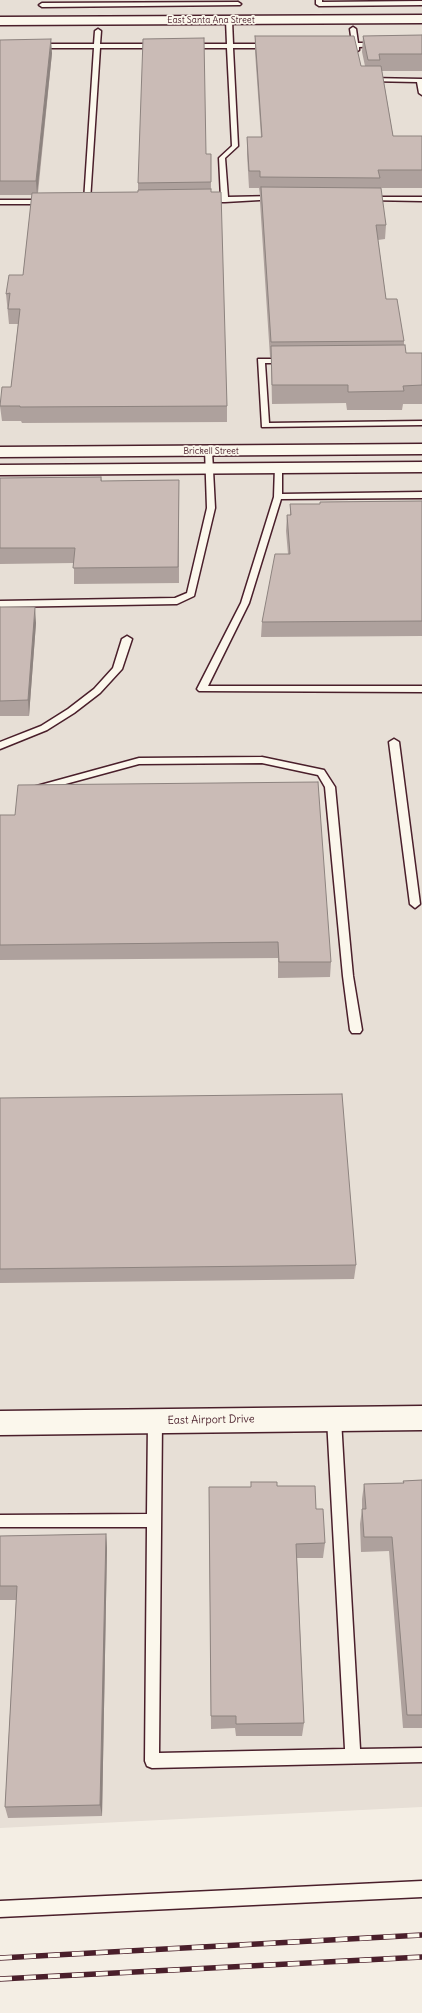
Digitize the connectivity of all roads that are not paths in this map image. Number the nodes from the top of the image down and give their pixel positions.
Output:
1 (319, 0) edge
2 (422, 3) edge
3 (238, 4) dead end
4 (42, 5) dead end
5 (422, 18) edge
6 (0, 21) edge
7 (229, 25) junction
8 (353, 29) junction
9 (422, 29) edge
10 (0, 31) edge
11 (98, 31) junction
12 (331, 45) edge
13 (355, 45) junction
14 (385, 45) edge
15 (30, 46) edge
16 (97, 46) junction
17 (167, 46) edge
18 (183, 46) edge
19 (229, 46) junction
20 (276, 46) edge
21 (358, 59) edge
22 (363, 80) edge
23 (422, 93) edge
24 (284, 198) edge
25 (360, 199) edge
26 (422, 199) edge
27 (202, 200) edge
28 (225, 200) junction
29 (95, 201) edge
30 (0, 202) edge
31 (56, 202) edge
32 (79, 202) edge
33 (87, 202) junction
34 (292, 361) edge
35 (422, 423) edge
36 (422, 449) edge
37 (208, 451) junction
38 (0, 452) edge
39 (422, 467) edge
40 (209, 468) junction
41 (278, 468) junction
42 (0, 470) edge
43 (422, 495) edge
44 (278, 496) junction
45 (0, 604) edge
46 (127, 639) dead end
47 (422, 689) edge
48 (394, 742) dead end
49 (0, 746) edge
50 (25, 792) edge
51 (415, 904) dead end
52 (356, 1030) dead end
53 (422, 1418) edge
54 (334, 1419) junction
55 (155, 1421) junction
56 (0, 1423) edge
57 (153, 1520) junction
58 (0, 1521) edge
59 (422, 1755) edge
60 (354, 1756) junction
61 (422, 1889) edge
62 (0, 1909) edge

1 - 2 lane
3 - 4 lane
5 - 7 street, East Santa Ana Street
6 - 7 street, East Santa Ana Street
7 - 8 street, East Santa Ana Street
7 - 11 street, East Santa Ana Street
7 - 19 lane
8 - 9 street, East Santa Ana Street
8 - 13 lane
10 - 11 street, East Santa Ana Street
11 - 16 lane
12 - 13 lane
13 - 14 lane
13 - 21 lane
15 - 16 lane
16 - 17 lane
16 - 33 lane
18 - 19 lane
19 - 20 lane
19 - 28 lane
22 - 23 lane
24 - 28 lane
25 - 26 lane
27 - 28 lane
29 - 33 lane
30 - 31 lane
32 - 33 lane
34 - 35 lane
36 - 37 street, Brickell Street
37 - 38 street, Brickell Street
37 - 40 lane
39 - 41 street, Brickell Street
40 - 41 street, Brickell Street
40 - 42 street, Brickell Street
40 - 45 lane
41 - 44 lane
43 - 44 lane
44 - 47 lane
46 - 49 lane
48 - 51 lane
50 - 52 lane
53 - 54 street, East Airport Drive
54 - 55 street, East Airport Drive
54 - 60 lane
55 - 56 street, East Airport Drive
55 - 57 lane
57 - 58 lane
57 - 60 lane
59 - 60 lane
61 - 62 lane

